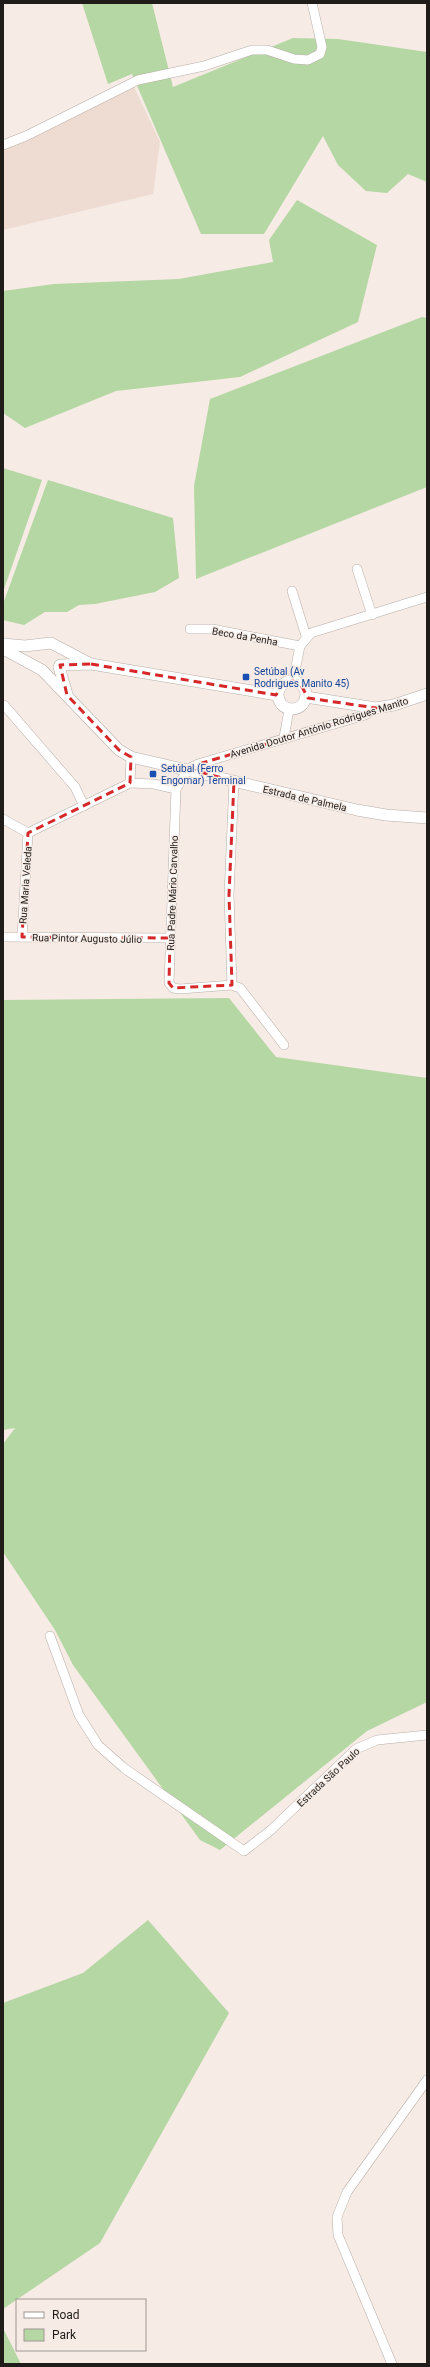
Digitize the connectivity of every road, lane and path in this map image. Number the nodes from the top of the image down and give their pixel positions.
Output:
1 (312, 3) edge
2 (3, 144) edge
3 (357, 568) dead end
4 (292, 591) dead end
5 (427, 597) edge
6 (372, 615) junction
7 (190, 629) dead end
8 (306, 636) junction
9 (3, 644) edge
10 (43, 644) junction
11 (300, 646) junction
12 (59, 647) junction
13 (3, 649) edge
14 (91, 664) junction
15 (60, 666) junction
16 (40, 668) junction
17 (293, 681) junction
18 (427, 694) edge
19 (67, 695) junction
20 (277, 695) junction
21 (306, 697) junction
22 (4, 705) edge
23 (376, 708) junction
24 (289, 710) junction
25 (284, 738) junction
26 (131, 757) junction
27 (188, 769) junction
28 (234, 781) junction
29 (130, 783) junction
30 (176, 789) junction
31 (84, 806) junction
32 (427, 818) edge
33 (3, 819) edge
34 (28, 832) junction
35 (3, 937) edge
36 (22, 937) junction
37 (170, 938) junction
38 (232, 985) junction
39 (284, 1045) dead end
40 (50, 1636) dead end
41 (427, 1735) edge
42 (427, 2080) edge
43 (392, 2364) edge

1 - 2 street
3 - 6 street
4 - 8 street
5 - 6 street
6 - 8 street
7 - 11 street, Beco da Penha
8 - 11 street
9 - 10 street
10 - 12 street
10 - 16 street
11 - 17 street
12 - 14 street
12 - 15 street
13 - 16 street, Estrada de Palmela
14 - 15 street
14 - 20 street
15 - 16 street
15 - 19 street, Estrada de Palmela
16 - 19 street, Estrada de Palmela
17 - 20 street
17 - 21 street
18 - 23 street, Avenida Doutor António Rodrigues Manito
19 - 26 street, Estrada de Palmela
20 - 24 street
21 - 23 street
21 - 24 street
22 - 31 street
23 - 25 street, Avenida Doutor António Rodrigues Manito
24 - 25 street
25 - 27 street, Avenida Doutor António Rodrigues Manito
26 - 27 street, Estrada de Palmela
26 - 29 street
27 - 28 street, Estrada de Palmela
27 - 30 street
28 - 32 street, Estrada de Palmela
28 - 38 street
29 - 30 street
29 - 31 street
30 - 37 street, Rua Padre Mário Carvalho
31 - 34 street
33 - 34 street
34 - 36 street, Rua Maria Veleda
35 - 36 street, Rua Pintor Augusto Júlio
36 - 37 street, Rua Pintor Augusto Júlio
37 - 38 street, Rua Padre Mário Carvalho
38 - 39 street
40 - 41 street, Estrada São Paulo
42 - 43 street

